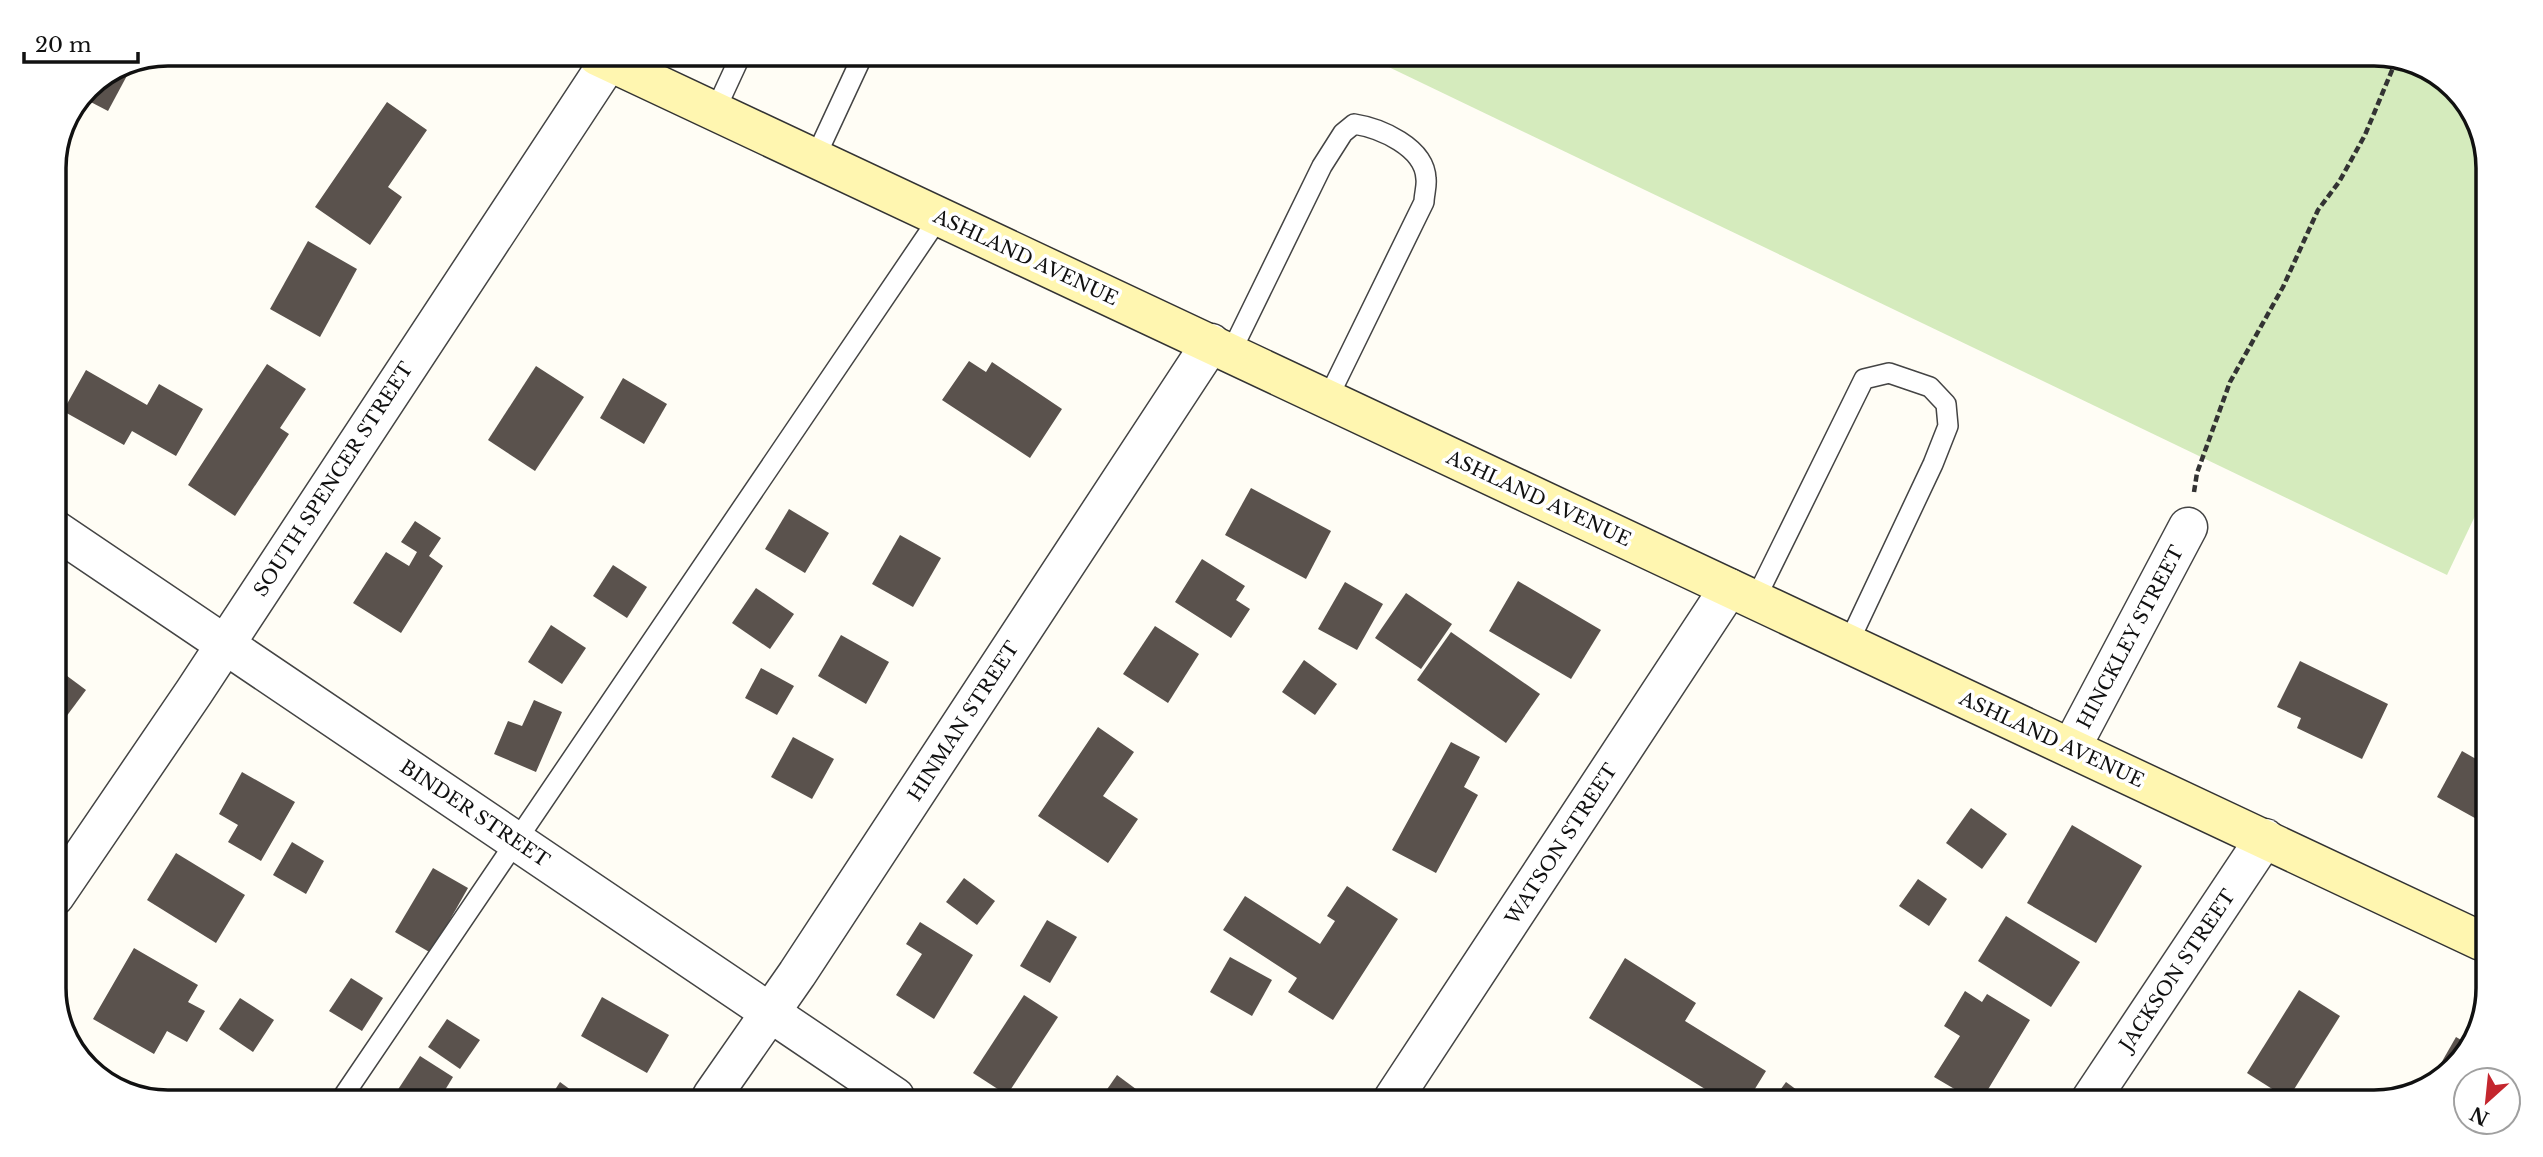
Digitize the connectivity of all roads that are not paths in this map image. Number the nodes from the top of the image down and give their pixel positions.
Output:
1 (598, 66) edge
2 (618, 66) edge
3 (736, 66) edge
4 (858, 66) edge
5 (715, 111) junction
6 (815, 158) junction
7 (940, 216) junction
8 (1221, 348) junction
9 (1328, 398) junction
10 (2189, 527) road end
11 (67, 538) edge
12 (1742, 594) junction
13 (225, 644) junction
14 (1848, 644) junction
15 (2071, 748) junction
16 (2265, 838) junction
17 (515, 840) junction
18 (67, 878) edge
19 (2476, 939) edge
20 (771, 1010) junction
21 (347, 1090) edge
22 (716, 1090) edge
23 (885, 1090) edge
24 (1399, 1090) edge
25 (2097, 1090) edge

1 - 13 street, SOUTH SPENCER STREET
2 - 5 street, ASHLAND AVENUE
3 - 5 lane
4 - 6 lane
5 - 6 street, ASHLAND AVENUE
6 - 7 street, ASHLAND AVENUE
7 - 8 street, ASHLAND AVENUE
7 - 17 lane
8 - 9 street, ASHLAND AVENUE
8 - 9 lane
8 - 20 street, HINMAN STREET
9 - 12 street, ASHLAND AVENUE
10 - 15 street, HINCKLEY STREET
11 - 13 street, BINDER STREET
12 - 14 street, ASHLAND AVENUE
12 - 14 lane
12 - 24 street, WATSON STREET
13 - 17 street, BINDER STREET
13 - 18 street, SOUTH SPENCER STREET
14 - 15 street, ASHLAND AVENUE
15 - 16 street, ASHLAND AVENUE
16 - 19 street, ASHLAND AVENUE
16 - 25 street, JACKSON STREET
17 - 20 street, BINDER STREET
17 - 21 lane
20 - 22 street, HINMAN STREET
20 - 23 street, BINDER STREET

